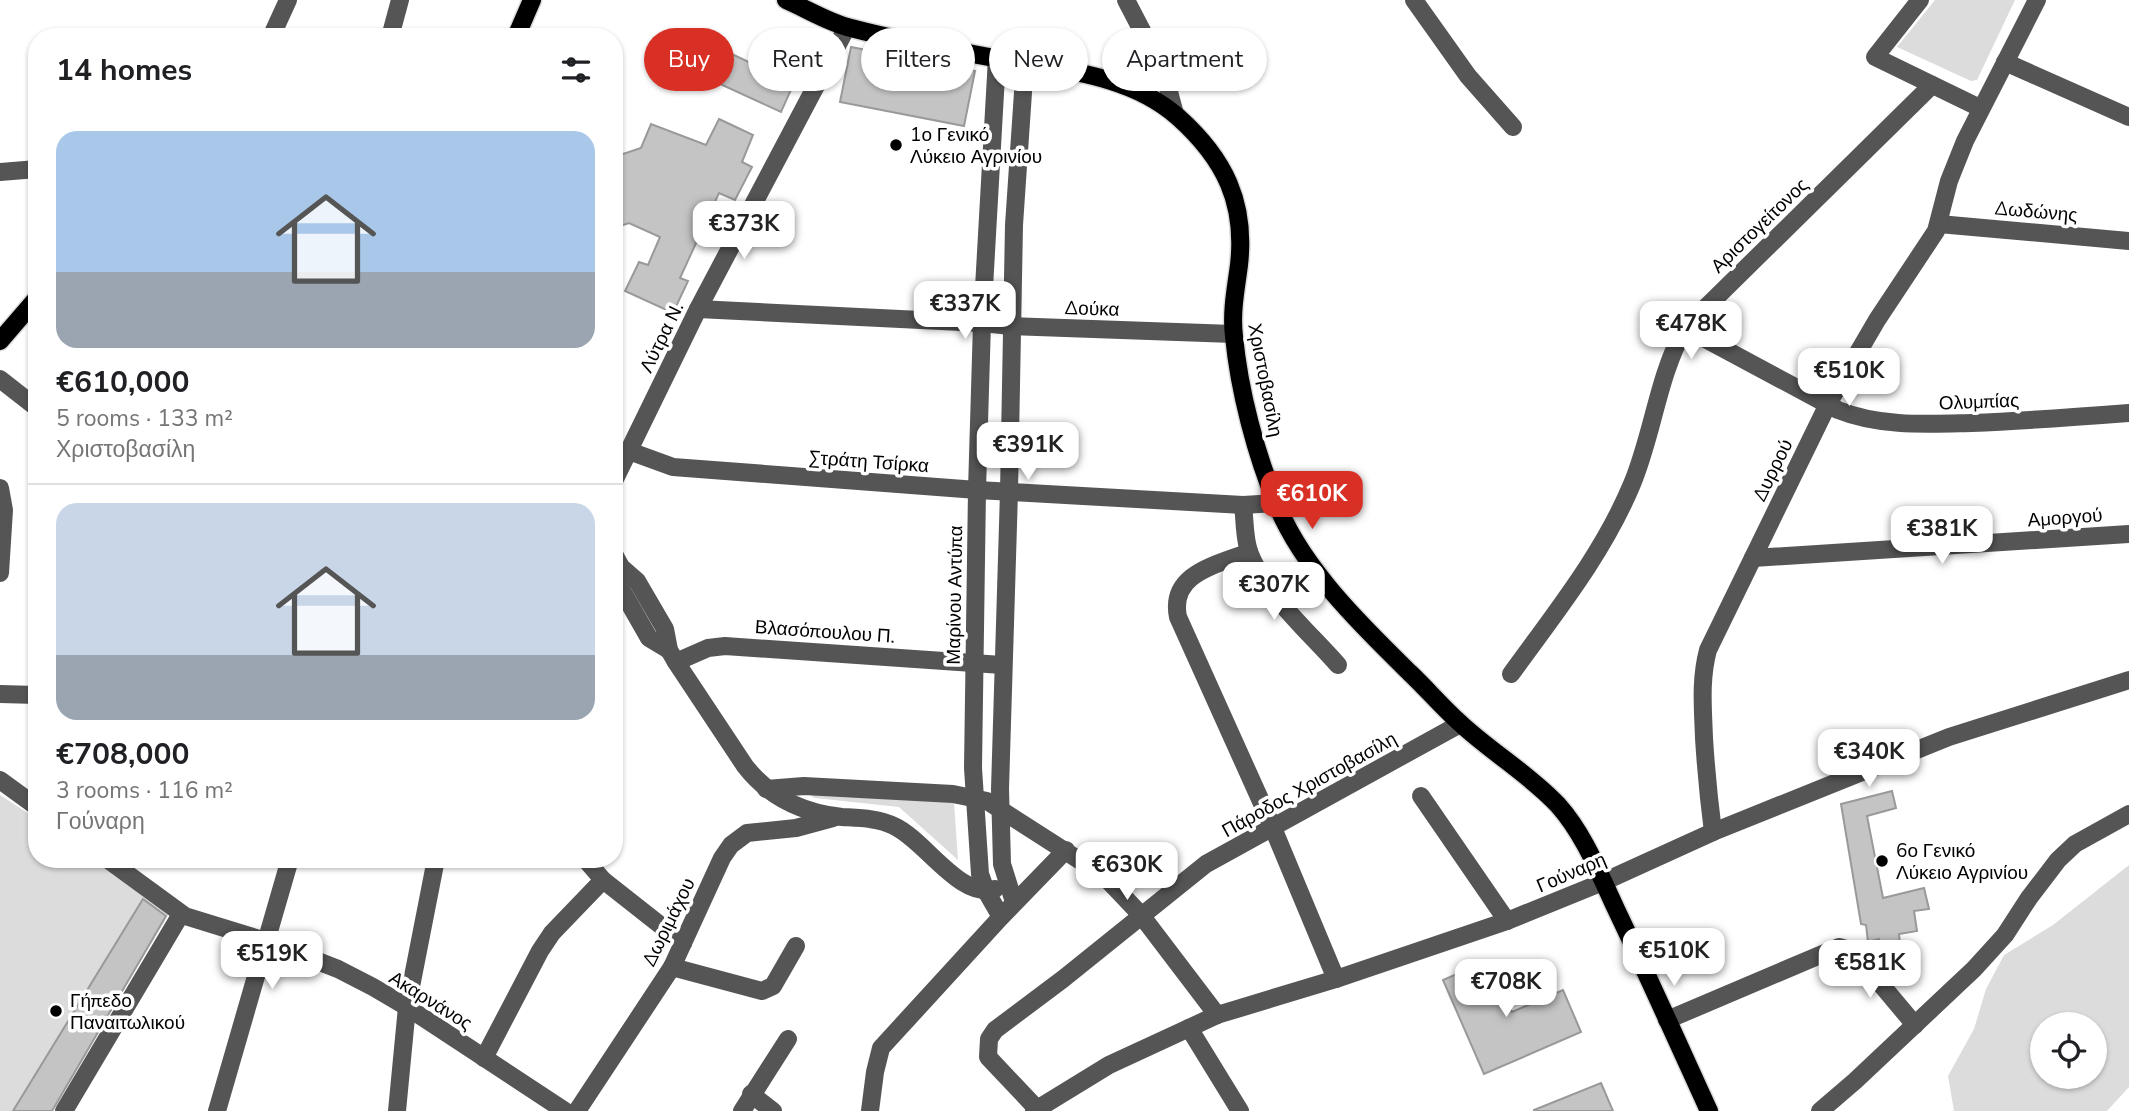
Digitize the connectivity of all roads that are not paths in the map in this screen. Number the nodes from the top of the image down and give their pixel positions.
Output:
1 (288, 0) edge
2 (400, 0) edge
3 (533, 0) edge
4 (786, 0) edge
5 (1126, 0) edge
6 (1415, 0) edge
7 (1920, 0) edge
8 (2037, 0) edge
9 (847, 27) junction
10 (276, 28) edge
11 (392, 28) edge
12 (520, 28) edge
13 (989, 56) edge
14 (2005, 62) junction
15 (1088, 76) edge
16 (1932, 85) junction
17 (995, 91) edge
18 (1023, 91) edge
19 (1980, 108) junction
20 (1175, 114) junction
21 (2129, 117) edge
22 (1513, 127) dead end
23 (28, 170) edge
24 (0, 172) edge
25 (989, 200) junction
26 (1014, 203) junction
27 (1939, 224) junction
28 (2129, 241) edge
29 (28, 308) edge
30 (698, 309) junction
31 (982, 323) junction
32 (1011, 326) junction
33 (1685, 328) junction
34 (1233, 334) junction
35 (0, 341) edge
36 (0, 379) edge
37 (28, 401) edge
38 (1828, 404) junction
39 (2129, 413) edge
40 (629, 451) junction
41 (623, 463) edge
42 (0, 488) edge
43 (976, 490) junction
44 (1009, 492) junction
45 (1276, 503) junction
46 (1243, 505) junction
47 (2129, 534) edge
48 (1249, 552) junction
49 (1753, 558) junction
50 (623, 567) edge
51 (0, 573) edge
52 (673, 656) junction
53 (974, 662) junction
54 (1338, 664) dead end
55 (1002, 665) junction
56 (1511, 674) dead end
57 (2129, 680) edge
58 (0, 694) edge
59 (28, 695) edge
60 (1460, 724) junction
61 (0, 780) edge
62 (766, 789) junction
63 (1421, 796) dead end
64 (975, 797) junction
65 (28, 800) edge
66 (1000, 807) junction
67 (2129, 814) edge
68 (839, 816) junction
69 (1273, 828) junction
70 (1713, 832) junction
71 (1066, 850) junction
72 (119, 868) edge
73 (287, 868) edge
74 (434, 868) edge
75 (593, 868) edge
76 (603, 880) junction
77 (1603, 882) junction
78 (986, 891) junction
79 (1012, 894) junction
80 (181, 914) junction
81 (1141, 915) junction
82 (1000, 917) junction
83 (1507, 921) junction
84 (267, 941) junction
85 (683, 943) junction
86 (796, 946) dead end
87 (672, 967) junction
88 (1335, 979) junction
89 (407, 1007) junction
90 (1217, 1015) junction
91 (1667, 1020) junction
92 (1915, 1024) junction
93 (1189, 1028) junction
94 (788, 1039) dead end
95 (484, 1058) junction
96 (751, 1094) junction
97 (1037, 1110) edge
98 (64, 1111) edge
99 (217, 1111) edge
100 (397, 1111) edge
101 (565, 1111) edge
102 (577, 1111) edge
103 (742, 1111) edge
104 (773, 1111) edge
105 (870, 1111) edge
106 (1240, 1111) edge
107 (1709, 1111) edge
108 (1820, 1111) edge

1 - 10 street
2 - 11 street
3 - 12 main road
4 - 9 main road
5 - 20 street, Χριστοβασίλη
6 - 22 street
7 - 16 street
8 - 14 street, Δυρρού
9 - 13 main road
9 - 30 street, Λύτρα Ν.
14 - 19 street, Δυρρού
14 - 21 street
15 - 20 main road
16 - 19 street
16 - 33 street, Αριστογείτονος
17 - 25 street, Μαρίνου Αντύπα
18 - 26 street
19 - 27 street, Δυρρού
20 - 34 main road, Χριστοβασίλη
23 - 24 street
25 - 26 street
25 - 31 street, Μαρίνου Αντύπα
26 - 32 street
27 - 28 street, Δωδώνης
27 - 38 street, Δυρρού
29 - 35 main road
30 - 31 street, Δούκα
30 - 40 street, Λύτρα Ν.
31 - 32 street, Δούκα
31 - 43 street, Μαρίνου Αντύπα
32 - 34 street, Δούκα
32 - 44 street
33 - 38 street, Ολυμπίας
33 - 56 street, Αριστογείτονος
34 - 45 main road, Χριστοβασίλη
36 - 37 street
38 - 39 street, Ολυμπίας
38 - 49 street, Δυρρού
40 - 41 street, Λύτρα Ν.
40 - 43 street, Στράτη Τσίρκα
42 - 51 street
43 - 44 street, Στράτη Τσίρκα
43 - 53 street, Μαρίνου Αντύπα
44 - 46 street, Στράτη Τσίρκα
44 - 55 street
45 - 46 street, Στράτη Τσίρκα
45 - 60 main road, Χριστοβασίλη
46 - 48 street
47 - 49 street, Αμοργού
48 - 54 street
48 - 69 street
49 - 70 street, Δυρρού
50 - 52 street
52 - 53 street, Βλασόπουλου Π.
52 - 62 street
53 - 55 street, Βλασόπουλου Π.
53 - 64 street, Μαρίνου Αντύπα
55 - 66 street
57 - 70 street, Γούναρη
58 - 59 street
60 - 69 street, Πάροδος Χριστοβασίλη
60 - 77 main road, Χριστοβασίλη
61 - 65 street
62 - 64 street
62 - 68 street
63 - 83 street
64 - 66 street
64 - 78 street, Μαρίνου Αντύπα
66 - 71 street
66 - 79 street
67 - 92 street
68 - 78 street
68 - 85 street, Δωριμάχου
69 - 81 street, Πάροδος Χριστοβασίλη
69 - 88 street
70 - 77 street, Γούναρη
71 - 79 street
71 - 81 street
72 - 80 street, Ακαρνάνος
73 - 84 street
74 - 89 street
75 - 76 street
76 - 85 street
76 - 95 street
77 - 83 street, Γούναρη
77 - 91 main road, Χριστοβασίλη
78 - 79 street
78 - 82 street, Μαρίνου Αντύπα
79 - 82 street
80 - 84 street, Ακαρνάνος
80 - 98 street
81 - 90 street
81 - 97 street, Πάροδος Χριστοβασίλη
82 - 105 street
83 - 88 street, Γούναρη
84 - 89 street, Ακαρνάνος
84 - 99 street
85 - 87 street, Δωριμάχου
86 - 87 street
87 - 102 street, Δωριμάχου
88 - 90 street, Γούναρη
89 - 95 street, Ακαρνάνος
89 - 100 street
90 - 93 street, Γούναρη
91 - 92 street
91 - 107 main road, Χριστοβασίλη
92 - 108 street
93 - 97 street, Γούναρη
93 - 106 street
94 - 96 street
95 - 101 street, Ακαρνάνος
96 - 103 street
96 - 104 street

